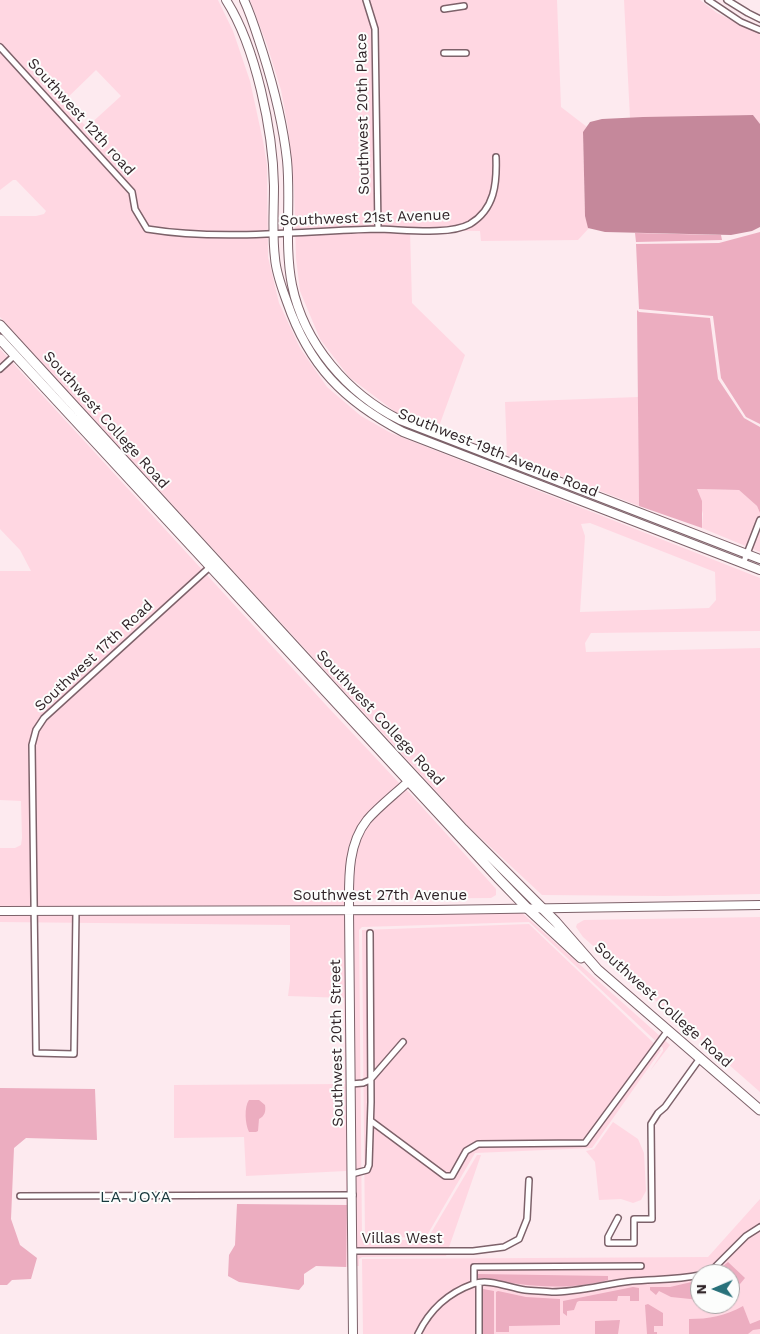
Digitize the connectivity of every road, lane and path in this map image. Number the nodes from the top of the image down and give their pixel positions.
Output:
1 (226, 0) edge
2 (244, 0) edge
3 (366, 0) edge
4 (708, 0) edge
5 (727, 0) edge
6 (464, 6) dead end
7 (444, 9) dead end
8 (760, 19) edge
9 (760, 30) edge
10 (0, 47) edge
11 (466, 53) dead end
12 (444, 54) dead end
13 (496, 157) dead end
14 (378, 229) junction
15 (272, 233) junction
16 (288, 233) junction
17 (0, 324) edge
18 (0, 339) edge
19 (15, 355) junction
20 (0, 369) edge
21 (760, 520) edge
22 (747, 554) junction
23 (760, 559) edge
24 (213, 564) junction
25 (743, 564) junction
26 (760, 570) edge
27 (411, 778) junction
28 (760, 905) edge
29 (527, 908) junction
30 (542, 908) junction
31 (0, 910) edge
32 (34, 910) junction
33 (349, 910) junction
34 (76, 911) junction
35 (370, 934) dead end
36 (666, 1034) junction
37 (403, 1042) dead end
38 (698, 1061) junction
39 (370, 1080) junction
40 (351, 1084) junction
41 (760, 1110) edge
42 (760, 1115) edge
43 (370, 1121) junction
44 (352, 1174) junction
45 (529, 1180) dead end
46 (353, 1195) junction
47 (20, 1196) dead end
48 (618, 1218) dead end
49 (760, 1227) edge
50 (353, 1252) junction
51 (719, 1264) edge
52 (641, 1266) dead end
53 (690, 1277) edge
54 (477, 1283) junction
55 (353, 1334) edge
56 (418, 1334) edge
57 (479, 1334) edge

1 - 15 main road, Southwest 19th Avenue Road
2 - 16 main road, Southwest 19th Avenue Road
3 - 14 street, Southwest 20th Place
4 - 9 street
5 - 8 street
6 - 7 street
10 - 15 street, Southwest 12th road
11 - 12 street
13 - 14 street, Southwest 21st Avenue
14 - 16 street, Southwest 21st Avenue
15 - 16 street, Southwest 21st Avenue
15 - 25 main road, Southwest 19th Avenue Road
16 - 22 main road, Southwest 19th Avenue Road
17 - 24 main road, Southwest College Road
18 - 19 main road, Southwest College Road
19 - 20 street
19 - 24 main road, Southwest College Road
21 - 22 street
22 - 23 main road, Southwest 19th Avenue Road
22 - 25 street
24 - 27 main road, Southwest College Road
24 - 32 street, Southwest 17th Road
25 - 26 main road, Southwest 19th Avenue Road
27 - 29 main road, Southwest College Road
27 - 30 main road, Southwest College Road
27 - 33 main road, Southwest 20th Street
28 - 30 main road, Southwest 27th Avenue
29 - 30 main road, Southwest 27th Avenue
29 - 33 main road, Southwest 27th Avenue
29 - 36 main road, Southwest College Road
30 - 41 main road, Southwest College Road
31 - 32 main road, Southwest 27th Avenue
32 - 34 main road, Southwest 27th Avenue
32 - 34 street, Southwest 17th Road
33 - 34 main road, Southwest 27th Avenue
33 - 40 main road, Southwest 20th Street
35 - 39 street
36 - 38 main road, Southwest College Road
36 - 43 street
37 - 39 street
38 - 42 main road, Southwest College Road
38 - 48 street
39 - 40 street
39 - 43 street
40 - 44 main road, Southwest 20th Street
43 - 44 street
44 - 46 main road, Southwest 20th Street
45 - 50 street, Villas West
46 - 47 street
46 - 50 main road, Southwest 20th Street
49 - 51 street
50 - 55 main road, Southwest 20th Street
52 - 54 street
53 - 54 street
54 - 56 street
54 - 57 street

